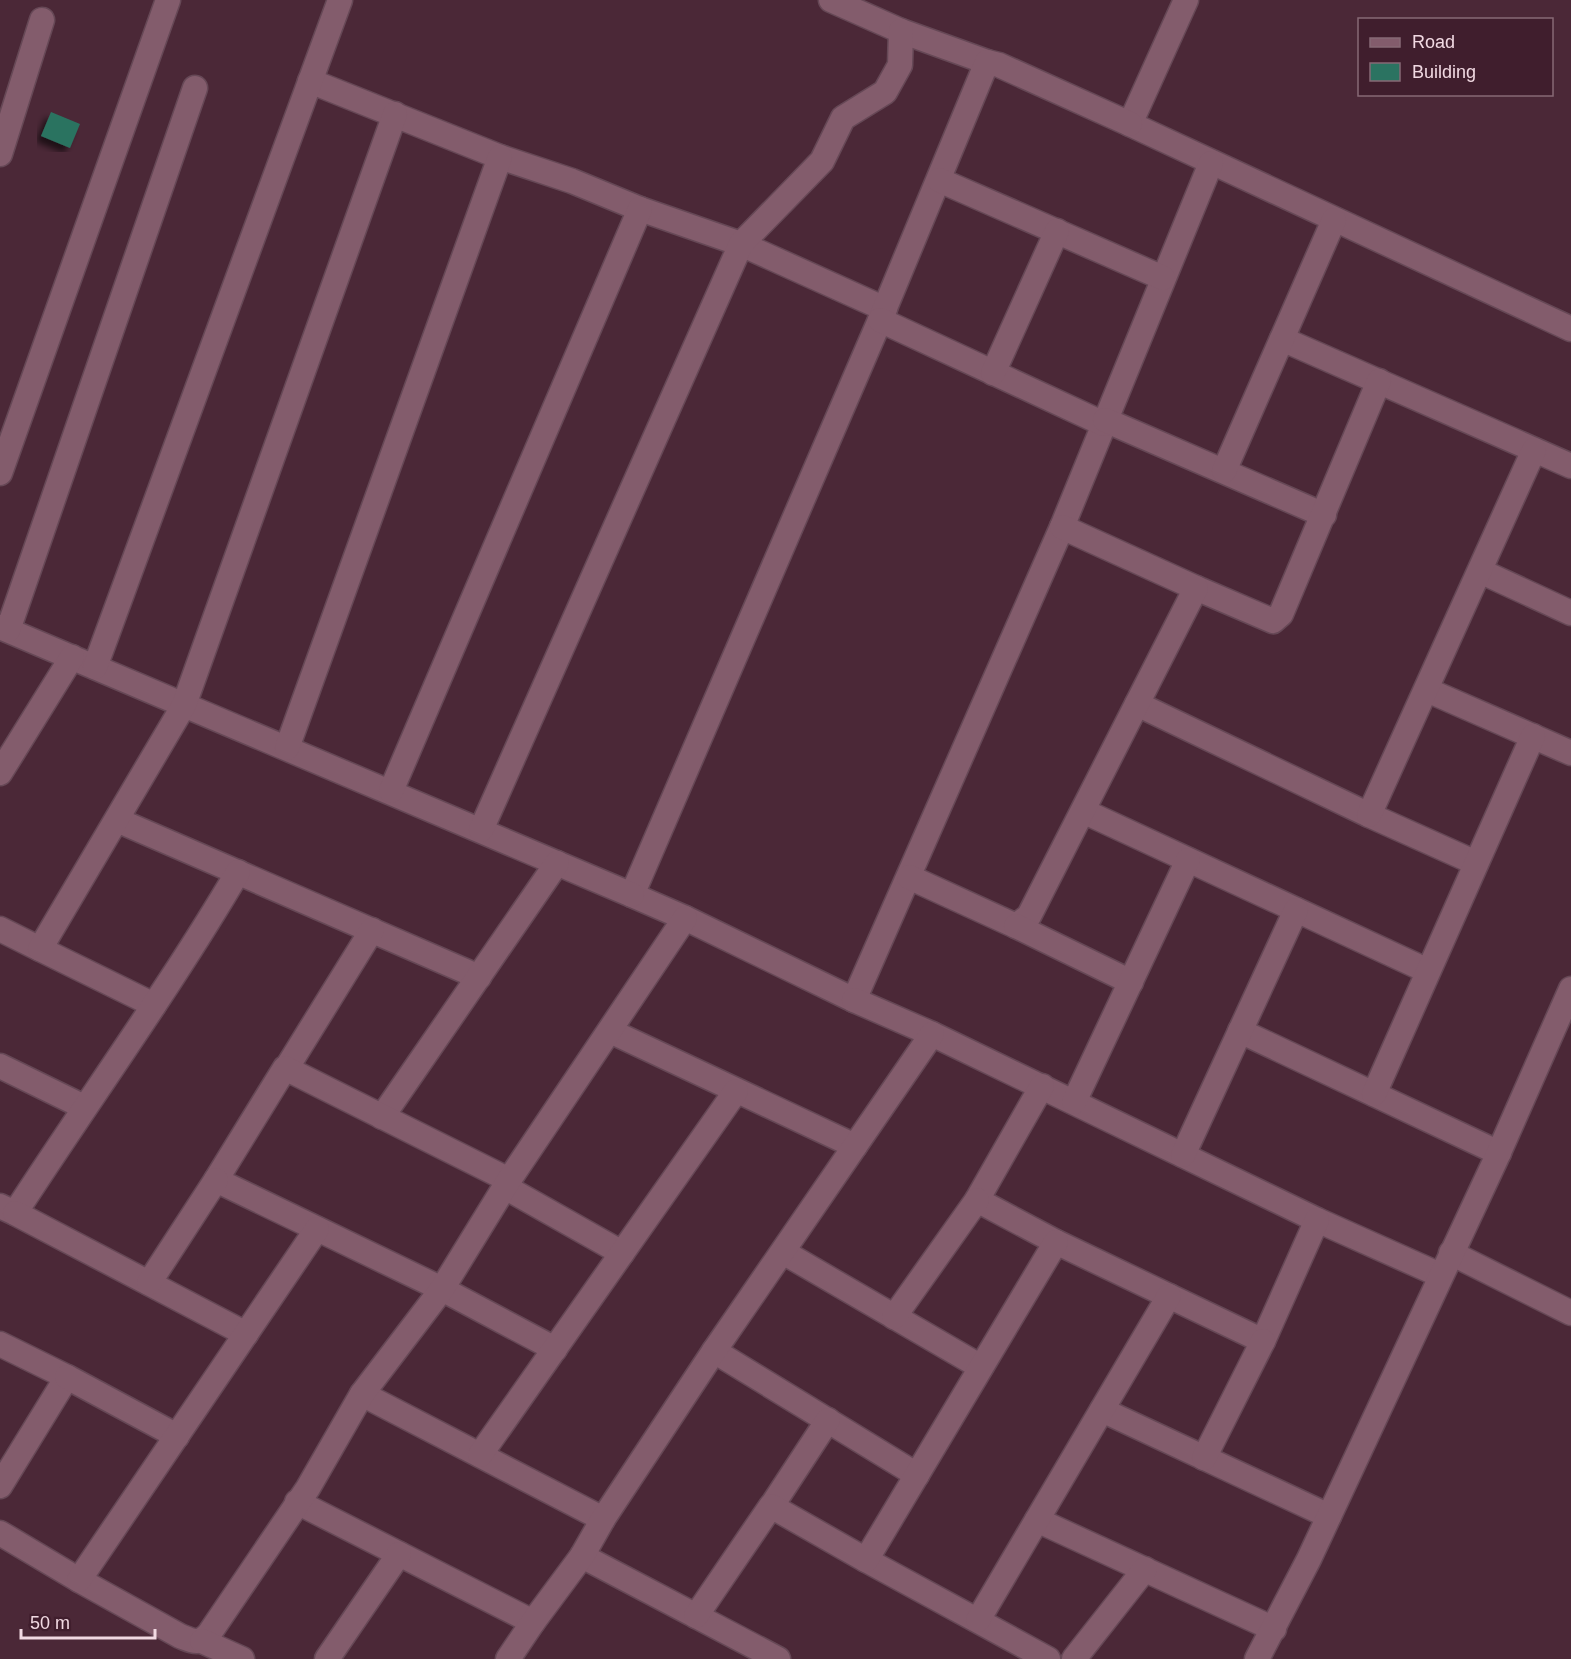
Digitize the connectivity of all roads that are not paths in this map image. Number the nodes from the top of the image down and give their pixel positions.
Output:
1 (168, 0) edge
2 (340, 0) edge
3 (831, 0) edge
4 (1186, 0) edge
5 (42, 20) dead end
6 (901, 31) junction
7 (987, 62) junction
8 (310, 81) junction
9 (195, 88) dead end
10 (395, 114) junction
11 (1130, 124) junction
12 (0, 154) edge
13 (500, 157) junction
14 (1211, 163) junction
15 (939, 180) junction
16 (640, 209) junction
17 (1334, 220) junction
18 (1057, 231) junction
19 (741, 244) junction
20 (1163, 278) junction
21 (882, 314) junction
22 (1571, 329) edge
23 (1282, 339) junction
24 (993, 373) junction
25 (1378, 381) junction
26 (1105, 422) junction
27 (1534, 450) junction
28 (1571, 466) edge
29 (1224, 471) junction
30 (0, 473) edge
31 (1324, 514) junction
32 (1062, 527) junction
33 (1480, 571) junction
34 (1196, 588) junction
35 (1571, 613) edge
36 (4, 628) edge
37 (72, 657) junction
38 (95, 667) junction
39 (1427, 690) junction
40 (1137, 704) junction
41 (184, 705) junction
42 (1533, 736) junction
43 (287, 747) junction
44 (1571, 753) edge
45 (0, 772) edge
46 (390, 791) junction
47 (1083, 811) junction
48 (1370, 814) junction
49 (117, 820) junction
50 (480, 830) junction
51 (1188, 860) junction
52 (557, 862) junction
53 (1476, 863) junction
54 (238, 872) junction
55 (909, 877) junction
56 (632, 895) junction
57 (1296, 910) junction
58 (685, 918) junction
59 (1016, 926) junction
60 (0, 929) edge
61 (372, 930) junction
62 (40, 950) junction
63 (1428, 971) junction
64 (479, 976) junction
65 (1131, 982) junction
66 (1571, 989) edge
67 (854, 1000) junction
68 (154, 1005) junction
69 (610, 1031) junction
70 (1240, 1031) junction
71 (932, 1034) junction
72 (0, 1066) edge
73 (286, 1069) junction
74 (1042, 1086) junction
75 (736, 1091) junction
76 (1374, 1094) junction
77 (1074, 1102) junction
78 (84, 1107) junction
79 (382, 1117) junction
80 (855, 1146) junction
81 (1498, 1152) junction
82 (1183, 1155) junction
83 (216, 1180) junction
84 (507, 1184) junction
85 (977, 1200) junction
86 (8, 1209) edge
87 (1317, 1220) junction
88 (317, 1229) junction
89 (1056, 1242) junction
90 (783, 1252) junction
91 (622, 1253) junction
92 (1451, 1253) junction
93 (1440, 1275) junction
94 (149, 1283) junction
95 (442, 1289) junction
96 (1169, 1296) junction
97 (1571, 1313) edge
98 (894, 1317) junction
99 (246, 1334) junction
100 (1263, 1341) junction
101 (0, 1344) edge
102 (555, 1349) junction
103 (714, 1351) junction
104 (981, 1367) junction
105 (67, 1377) junction
106 (362, 1394) junction
107 (1102, 1410) junction
108 (828, 1420) junction
109 (177, 1436) junction
110 (480, 1455) junction
111 (1204, 1458) junction
112 (917, 1475) junction
113 (0, 1486) edge
114 (297, 1502) junction
115 (771, 1507) junction
116 (1329, 1516) junction
117 (603, 1519) junction
118 (1037, 1520) junction
119 (0, 1533) edge
120 (399, 1554) junction
121 (582, 1556) junction
122 (867, 1560) junction
123 (1145, 1569) junction
124 (79, 1580) junction
125 (696, 1616) junction
126 (978, 1620) junction
127 (533, 1622) junction
128 (1274, 1629) junction
129 (202, 1641) junction
130 (1264, 1658) edge
131 (242, 1659) edge
132 (327, 1659) edge
133 (508, 1659) edge
134 (778, 1659) edge
135 (1048, 1659) edge
136 (1074, 1659) edge

1 - 30 street
2 - 8 street
3 - 6 street
4 - 11 street
5 - 12 street
6 - 7 street
6 - 19 street
7 - 11 street
7 - 15 street
8 - 10 street
8 - 38 street
9 - 36 street
10 - 13 street
10 - 41 street
11 - 14 street
13 - 16 street
13 - 43 street
14 - 17 street
14 - 20 street
15 - 18 street
15 - 21 street
16 - 19 street
16 - 46 street
17 - 22 street
17 - 23 street
18 - 20 street
18 - 24 street
19 - 21 street
19 - 50 street
20 - 26 street
21 - 24 street
21 - 56 street
23 - 25 street
23 - 29 street
24 - 26 street
25 - 27 street
25 - 31 street
26 - 29 street
26 - 32 street
27 - 28 street
27 - 33 street
29 - 31 street
31 - 34 street
32 - 34 street
32 - 55 street
33 - 35 street
33 - 39 street
34 - 40 street
36 - 37 street
37 - 38 street
37 - 45 street
38 - 41 street
39 - 42 street
39 - 48 street
40 - 47 street
40 - 48 street
41 - 43 street
41 - 49 street
42 - 44 street
42 - 53 street
43 - 46 street
46 - 50 street
47 - 51 street
47 - 59 street
48 - 53 street
49 - 54 street
49 - 62 street
50 - 52 street
51 - 57 street
51 - 65 street
52 - 56 street
52 - 64 street
53 - 63 street
54 - 61 street
54 - 68 street
55 - 59 street
55 - 67 street
56 - 58 street
57 - 63 street
57 - 70 street
58 - 67 street
58 - 69 street
59 - 65 street
60 - 62 street
61 - 64 street
61 - 73 street
62 - 68 street
63 - 76 street
64 - 79 street
65 - 77 street
66 - 81 street
67 - 71 street
68 - 78 street
69 - 75 street
69 - 84 street
70 - 76 street
70 - 82 street
71 - 74 street
71 - 80 street
72 - 78 street
73 - 79 street
73 - 83 street
74 - 77 street
74 - 85 street
75 - 80 street
75 - 91 street
76 - 81 street
77 - 82 street
78 - 86 street
79 - 84 street
80 - 90 street
81 - 92 street
82 - 87 street
83 - 88 street
83 - 94 street
84 - 91 street
84 - 95 street
85 - 89 street
85 - 98 street
86 - 94 street
87 - 93 street
87 - 100 street
88 - 95 street
88 - 99 street
89 - 96 street
89 - 104 street
90 - 98 street
90 - 103 street
91 - 102 street
92 - 93 street
92 - 97 street
93 - 116 street
94 - 99 street
95 - 102 street
95 - 106 street
96 - 100 street
96 - 107 street
98 - 104 street
99 - 109 street
100 - 111 street
101 - 105 street
102 - 110 street
103 - 108 street
103 - 117 street
104 - 112 street
105 - 109 street
105 - 113 street
106 - 110 street
106 - 114 street
107 - 111 street
107 - 118 street
108 - 112 street
108 - 115 street
109 - 124 street
110 - 117 street
111 - 116 street
112 - 122 street
114 - 120 street
114 - 129 street
115 - 122 street
115 - 125 street
116 - 128 street
117 - 121 street
118 - 123 street
118 - 126 street
119 - 124 street
120 - 127 street
120 - 132 street
121 - 125 street
121 - 127 street
122 - 126 street
123 - 128 street
123 - 136 street
124 - 129 street
125 - 134 street
126 - 135 street
127 - 133 street
128 - 130 street
129 - 131 street

